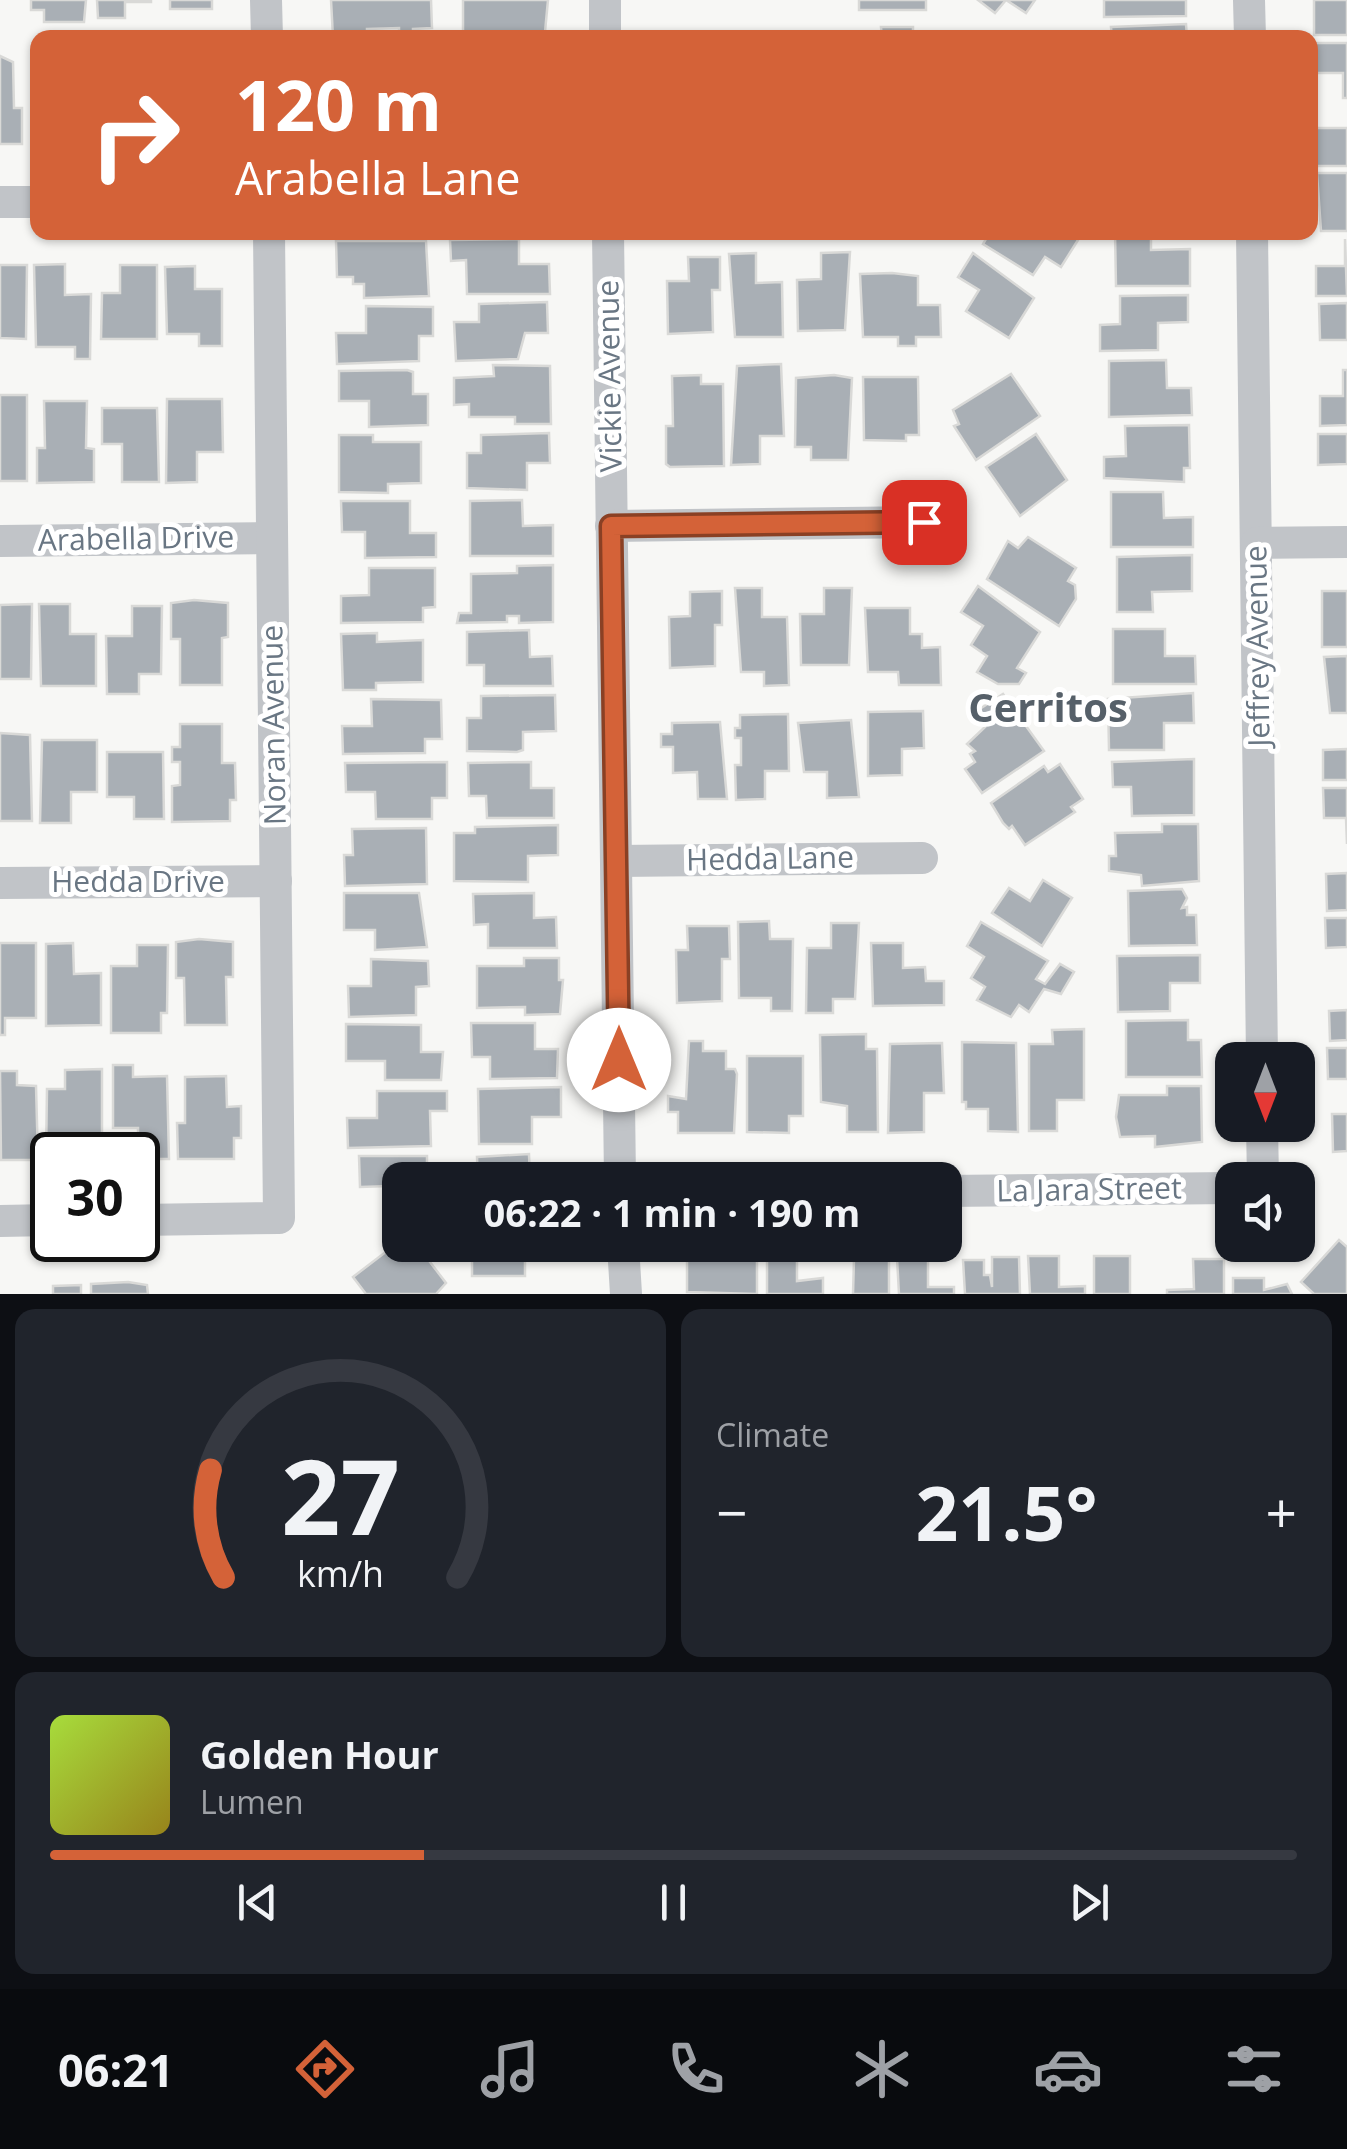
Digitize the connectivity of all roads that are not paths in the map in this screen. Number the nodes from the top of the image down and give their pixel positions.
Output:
1 (266, 0) edge
2 (605, 0) edge
3 (1249, 0) edge
4 (267, 30) edge
5 (606, 30) edge
6 (1250, 30) edge
7 (0, 202) edge
8 (30, 202) edge
9 (269, 240) edge
10 (608, 240) edge
11 (1252, 240) edge
12 (924, 522) dead end
13 (611, 526) junction
14 (272, 538) junction
15 (0, 541) edge
16 (1347, 542) edge
17 (1256, 543) junction
18 (922, 858) dead end
19 (617, 861) junction
20 (276, 881) junction
21 (0, 883) edge
22 (1262, 1042) edge
23 (620, 1162) edge
24 (1215, 1188) edge
25 (962, 1191) edge
26 (30, 1220) edge
27 (160, 1220) edge
28 (0, 1221) edge
29 (624, 1262) edge
30 (626, 1294) edge

1 - 4 street
2 - 5 street
3 - 6 street
7 - 8 street
9 - 14 street, Noran Avenue
10 - 13 street, Vickie Avenue
11 - 17 street, Jeffrey Avenue
12 - 13 street
13 - 19 street, Vickie Avenue
14 - 15 street, Arabella Drive
14 - 20 street, Noran Avenue
16 - 17 street
17 - 22 street, Jeffrey Avenue
18 - 19 street, Hedda Lane
19 - 23 street, Vickie Avenue
20 - 21 street, Hedda Drive
20 - 27 street, Noran Avenue
24 - 25 street, La Jara Street
26 - 28 street
29 - 30 street

